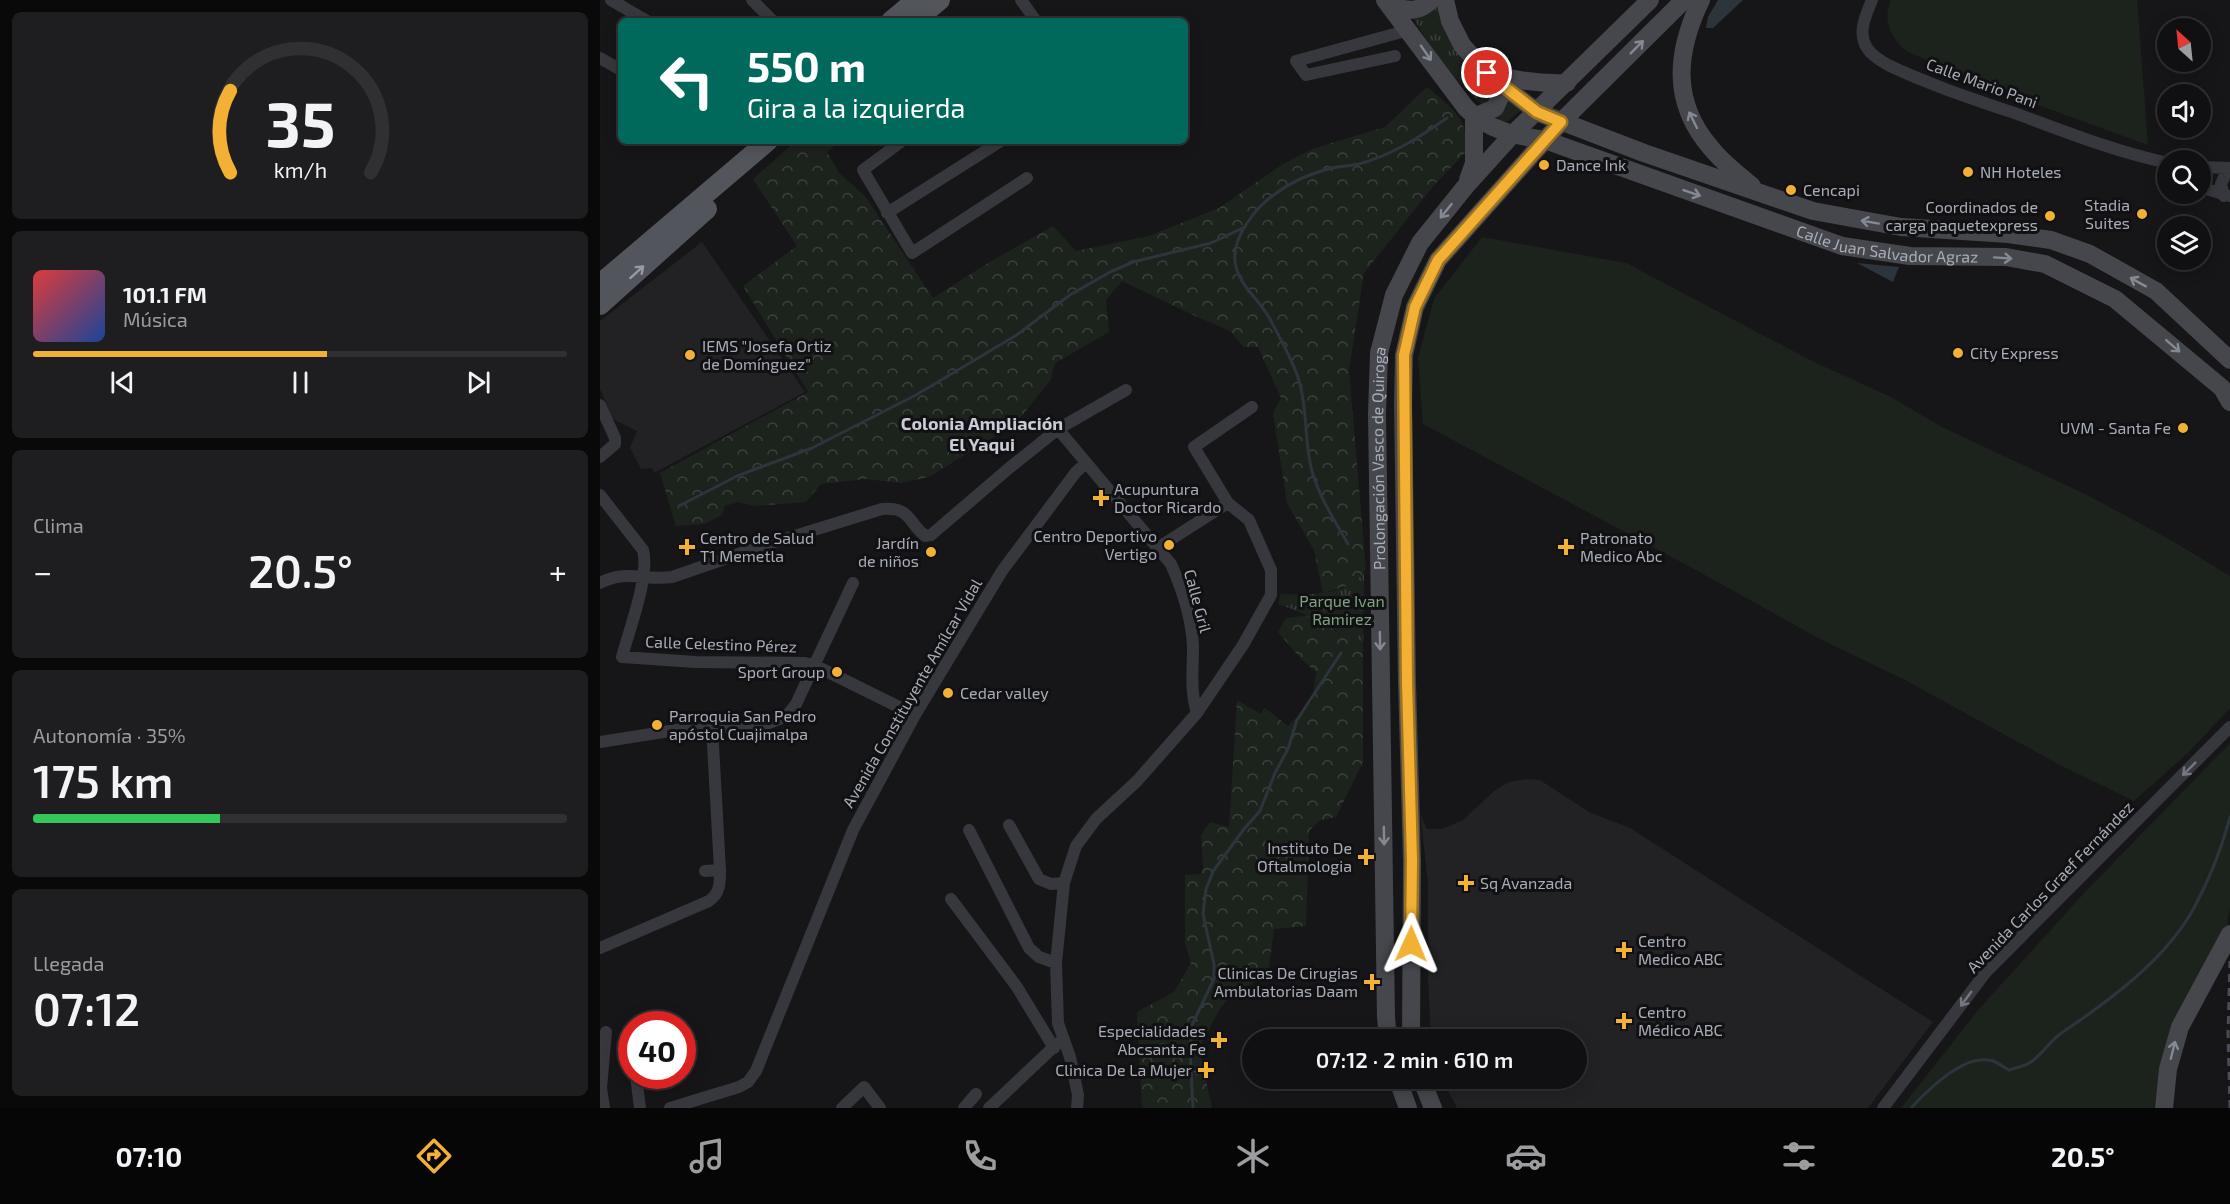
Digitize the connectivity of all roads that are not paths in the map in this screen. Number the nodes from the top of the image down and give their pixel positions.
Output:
1 (611, 0) edge
2 (752, 0) edge
3 (916, 0) edge
4 (940, 0) edge
5 (1021, 0) edge
6 (1431, 0) edge
7 (1445, 0) edge
8 (1650, 0) edge
9 (1684, 0) edge
10 (1701, 0) edge
11 (1872, 0) edge
12 (1388, 3) edge
13 (642, 18) edge
14 (770, 18) edge
15 (895, 18) edge
16 (919, 18) edge
17 (1034, 18) edge
18 (1409, 30) junction
19 (1395, 56) dead end
20 (600, 58) edge
21 (618, 68) edge
22 (1487, 73) junction
23 (1567, 83) junction
24 (1502, 85) junction
25 (1537, 112) junction
26 (1474, 117) junction
27 (1561, 122) junction
28 (1512, 135) junction
29 (1600, 136) junction
30 (1545, 140) junction
31 (898, 144) edge
32 (996, 144) edge
33 (758, 145) edge
34 (2138, 156) junction
35 (1592, 157) junction
36 (2157, 160) edge
37 (2157, 166) edge
38 (2211, 167) edge
39 (2229, 168) edge
40 (1027, 178) dead end
41 (1465, 187) junction
42 (2211, 191) edge
43 (1761, 194) junction
44 (2227, 196) edge
45 (1814, 211) junction
46 (887, 213) junction
47 (1812, 235) junction
48 (601, 266) edge
49 (600, 284) edge
50 (600, 305) edge
51 (2181, 315) junction
52 (2154, 330) junction
53 (2230, 360) edge
54 (1126, 390) dead end
55 (2227, 393) edge
56 (600, 405) edge
57 (1252, 407) dead end
58 (1058, 429) junction
59 (600, 457) edge
60 (1086, 463) junction
61 (600, 495) edge
62 (1228, 503) junction
63 (1158, 548) junction
64 (644, 576) junction
65 (601, 583) edge
66 (853, 583) dead end
67 (1407, 607) junction
68 (1379, 608) junction
69 (814, 665) junction
70 (1197, 713) junction
71 (915, 715) junction
72 (712, 727) junction
73 (2230, 727) edge
74 (600, 742) edge
75 (1009, 825) dead end
76 (969, 830) dead end
77 (720, 870) junction
78 (705, 872) dead end
79 (1064, 884) junction
80 (951, 899) dead end
81 (2230, 934) edge
82 (600, 948) edge
83 (1056, 963) junction
84 (1387, 1029) edge
85 (1411, 1029) edge
86 (606, 1032) dead end
87 (1058, 1043) junction
88 (638, 1089) edge
89 (1401, 1089) edge
90 (1425, 1089) edge
91 (976, 1094) dead end
92 (604, 1108) edge
93 (640, 1108) edge
94 (670, 1108) edge
95 (842, 1108) edge
96 (880, 1108) edge
97 (964, 1108) edge
98 (989, 1108) edge
99 (1077, 1108) edge
100 (1408, 1108) edge
101 (1433, 1108) edge
102 (1883, 1108) edge
103 (2164, 1108) edge

1 - 13 street
2 - 14 street
3 - 15 main road
4 - 16 main road
5 - 17 street
6 - 12 street
7 - 22 street, Calle Juan Salvador Agraz
8 - 23 street, Prolongación Vasco de Quiroga
27 -> 9 street, Prolongación Vasco de Quiroga
43 -> 10 street
11 - 34 street, Calle Mario Pani
12 - 18 street
18 - 19 street
18 -> 26 street
20 - 21 street
22 - 23 street
22 - 24 street, Calle Juan Salvador Agraz
23 - 25 street, Prolongación Vasco de Quiroga
24 - 25 street, Calle Juan Salvador Agraz
24 - 26 street
25 - 27 street, Calle Juan Salvador Agraz
25 - 28 street, Prolongación Vasco de Quiroga
26 - 28 street, Calle Juan Salvador Agraz
26 - 41 street
27 - 29 street, Calle Juan Salvador Agraz
27 - 30 street, Prolongación Vasco de Quiroga
28 - 30 street, Calle Juan Salvador Agraz
28 - 41 street, Prolongación Vasco de Quiroga
29 - 35 street
29 - 43 street, Calle Juan Salvador Agraz
30 - 35 street, Calle Juan Salvador Agraz
30 - 67 street, Prolongación Vasco de Quiroga
31 - 46 street
32 - 46 street
33 - 48 main road
33 - 49 main road
50 -> 33 main road
34 - 36 street, Calle Mario Pani
34 - 37 street, Calle Mario Pani
35 -> 47 street, Calle Juan Salvador Agraz
38 - 39 street
39 - 44 street
40 - 46 street
41 -> 68 street, Prolongación Vasco de Quiroga
42 - 44 street
43 - 45 street, Calle Juan Salvador Agraz
45 - 47 street
51 -> 45 street, Calle Juan Salvador Agraz
47 -> 52 street, Calle Juan Salvador Agraz
51 - 52 street
51 - 53 street, Calle Juan Salvador Agraz
52 -> 55 street, Calle Juan Salvador Agraz
54 - 58 street
56 - 59 street
57 - 62 street
58 - 60 street, Calle Gril
58 - 64 street
60 - 63 street, Calle Gril
60 - 71 street, Avenida Constituyente Amílcar Vidal
61 - 64 street
62 - 63 street
62 - 70 street
63 - 70 street, Calle Gril
64 - 65 street
64 - 69 street, Calle Celestino Pérez
66 - 69 street
67 - 68 street
67 - 85 street, Prolongación Vasco de Quiroga
68 -> 84 street, Prolongación Vasco de Quiroga
69 - 71 street, Calle Celestino Pérez
69 - 72 street
70 - 79 street
71 - 94 street, Avenida Constituyente Amílcar Vidal
72 - 74 street
72 - 77 street
73 -> 102 street, Avenida Carlos Graef Fernández
75 - 79 street
76 - 83 street
77 - 78 street
77 - 82 street
79 - 83 street
80 - 87 street
103 -> 81 street
83 - 87 street
86 - 92 street
87 - 98 street
87 - 99 street
88 - 93 street
89 - 100 street
90 - 101 street
91 - 97 street
95 - 96 street

